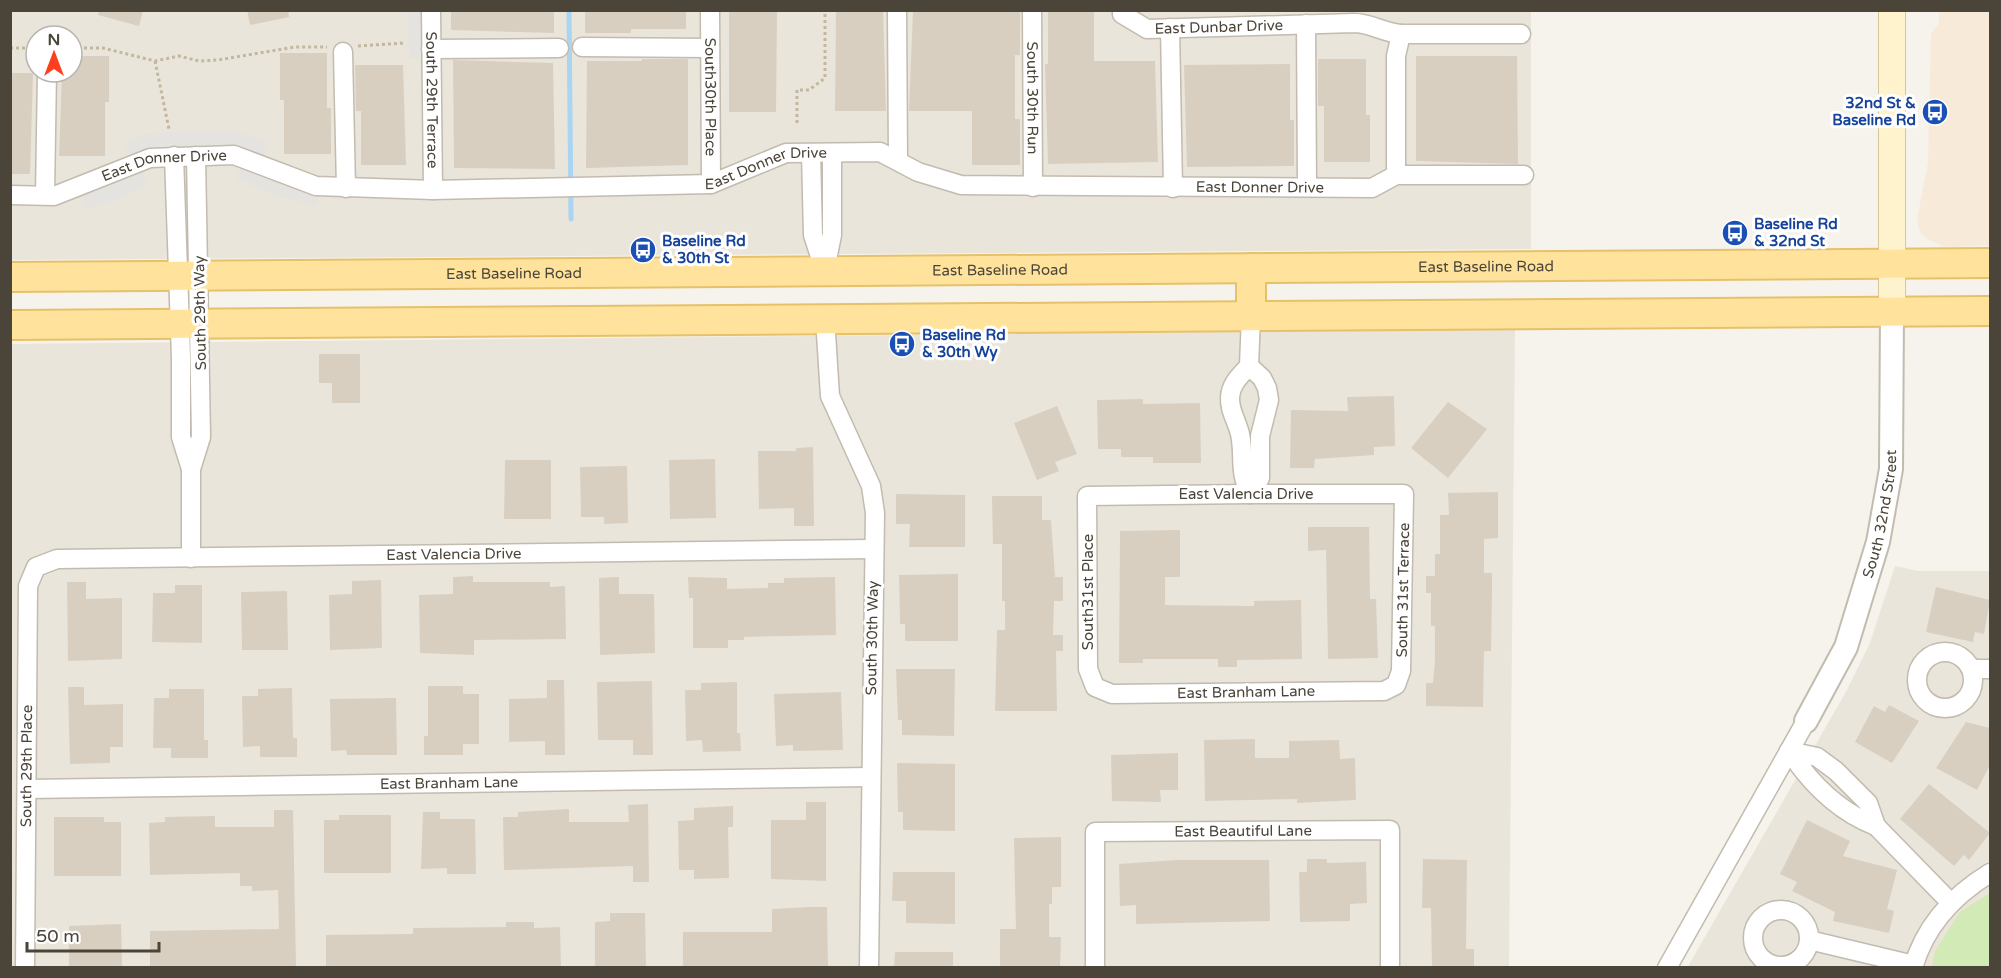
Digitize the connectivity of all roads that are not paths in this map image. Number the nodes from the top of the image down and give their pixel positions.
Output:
1 (431, 10) edge
2 (710, 10) edge
3 (897, 10) edge
4 (1032, 10) edge
5 (1892, 10) edge
6 (1126, 16) edge
7 (1343, 17) edge
8 (1208, 19) edge
9 (1306, 24) junction
10 (1170, 28) junction
11 (1401, 34) junction
12 (1521, 34) dead end
13 (582, 47) dead end
14 (559, 48) dead end
15 (710, 48) junction
16 (342, 49) road end
17 (431, 49) junction
18 (47, 84) edge
19 (811, 153) junction
20 (832, 153) junction
21 (174, 156) junction
22 (196, 156) junction
23 (898, 160) junction
24 (1524, 175) dead end
25 (1396, 176) junction
26 (711, 184) junction
27 (1033, 187) junction
28 (1307, 187) junction
29 (346, 188) junction
30 (1173, 188) junction
31 (433, 190) junction
32 (10, 195) edge
33 (45, 195) junction
34 (832, 198) junction
35 (812, 199) junction
36 (175, 205) junction
37 (198, 205) junction
38 (1990, 263) edge
39 (1892, 264) junction
40 (1251, 268) junction
41 (825, 272) junction
42 (189, 276) junction
43 (10, 278) edge
44 (1990, 311) edge
45 (1892, 312) junction
46 (1251, 316) junction
47 (825, 318) junction
48 (190, 324) junction
49 (10, 325) edge
50 (1249, 366) junction
51 (182, 410) junction
52 (201, 410) junction
53 (191, 469) junction
54 (1250, 494) junction
55 (1404, 494) joint
56 (1087, 496) joint
57 (873, 549) junction
58 (191, 558) junction
59 (36, 567) joint
60 (1972, 669) dead end
61 (1990, 669) edge
62 (1396, 685) joint
63 (1095, 687) joint
64 (1806, 721) joint
65 (1789, 751) junction
66 (870, 777) junction
67 (27, 789) junction
68 (1990, 873) edge
69 (1950, 902) junction
70 (1809, 940) dead end
71 (1914, 966) edge
72 (25, 968) edge
73 (869, 968) edge
74 (1095, 968) edge
75 (1390, 968) edge
76 (1667, 968) edge

1 - 17 street, South 29th Terrace
2 - 15 street, South30th Place
3 - 23 street
4 - 27 street, South 30th Run
5 - 39 main road, South 32nd Street
6 - 10 street, East Dunbar Drive
7 - 9 street, East Dunbar Drive
7 - 11 street, East Dunbar Drive
8 - 9 street, East Dunbar Drive
8 - 10 street, East Dunbar Drive
9 - 28 street
10 - 30 street
11 - 12 street, East Dunbar Drive
11 - 25 street
13 - 15 street
14 - 17 street
15 - 26 street, South30th Place
16 - 29 street
17 - 31 street, South 29th Terrace
18 - 33 street
19 - 20 street, East Donner Drive
19 - 26 street, East Donner Drive
19 - 35 street
20 - 23 street, East Donner Drive
20 - 34 street
21 - 22 street, East Donner Drive
21 - 33 street, East Donner Drive
21 - 36 street
22 - 29 street, East Donner Drive
22 - 37 street, South 29th Way
23 - 27 street, East Donner Drive
24 - 25 street, East Donner Drive
25 - 28 street, East Donner Drive
26 - 31 street, East Donner Drive
27 - 30 street, East Donner Drive
28 - 30 street, East Donner Drive
29 - 31 street, East Donner Drive
32 - 33 street, East Donner Drive
34 - 35 street
34 - 41 street
35 - 41 street
36 - 37 street
36 - 42 street
37 - 42 street, South 29th Way
38 - 39 main road, East Baseline Road
39 - 40 main road, East Baseline Road
39 - 45 main road, South 32nd Street
40 - 41 main road, East Baseline Road
40 - 46 main road
41 - 42 main road, East Baseline Road
41 - 47 main road
42 - 43 main road, East Baseline Road
42 - 48 street
44 - 45 main road
45 - 46 main road
45 - 64 street, South 32nd Street
46 - 47 main road
46 - 50 street
47 - 48 main road
47 - 57 street, South 30th Way
48 - 49 main road
48 - 51 street, South 29th Way
48 - 52 street, South 29th Way
50 - 54 street
50 - 54 street
51 - 52 street
51 - 53 street, South 29th Way
52 - 53 street, South 29th Way
53 - 58 street, South 29th Way
54 - 55 street, East Valencia Drive
54 - 56 street, East Valencia Drive
55 - 62 street, South 31st Terrace
56 - 63 street, South31st Place
57 - 58 street, East Valencia Drive
57 - 66 street, South 30th Way
58 - 59 street, East Valencia Drive
59 - 67 street, South 29th Place
60 - 61 street
62 - 63 street, East Branham Lane
64 - 65 street, South 32nd Street
65 - 69 street
65 - 76 street, South 32nd Street
66 - 67 street, East Branham Lane
66 - 73 street, South 30th Way
67 - 72 street, South 29th Place
68 - 69 street
69 - 71 street
70 - 71 street
74 - 75 street, East Beautiful Lane

